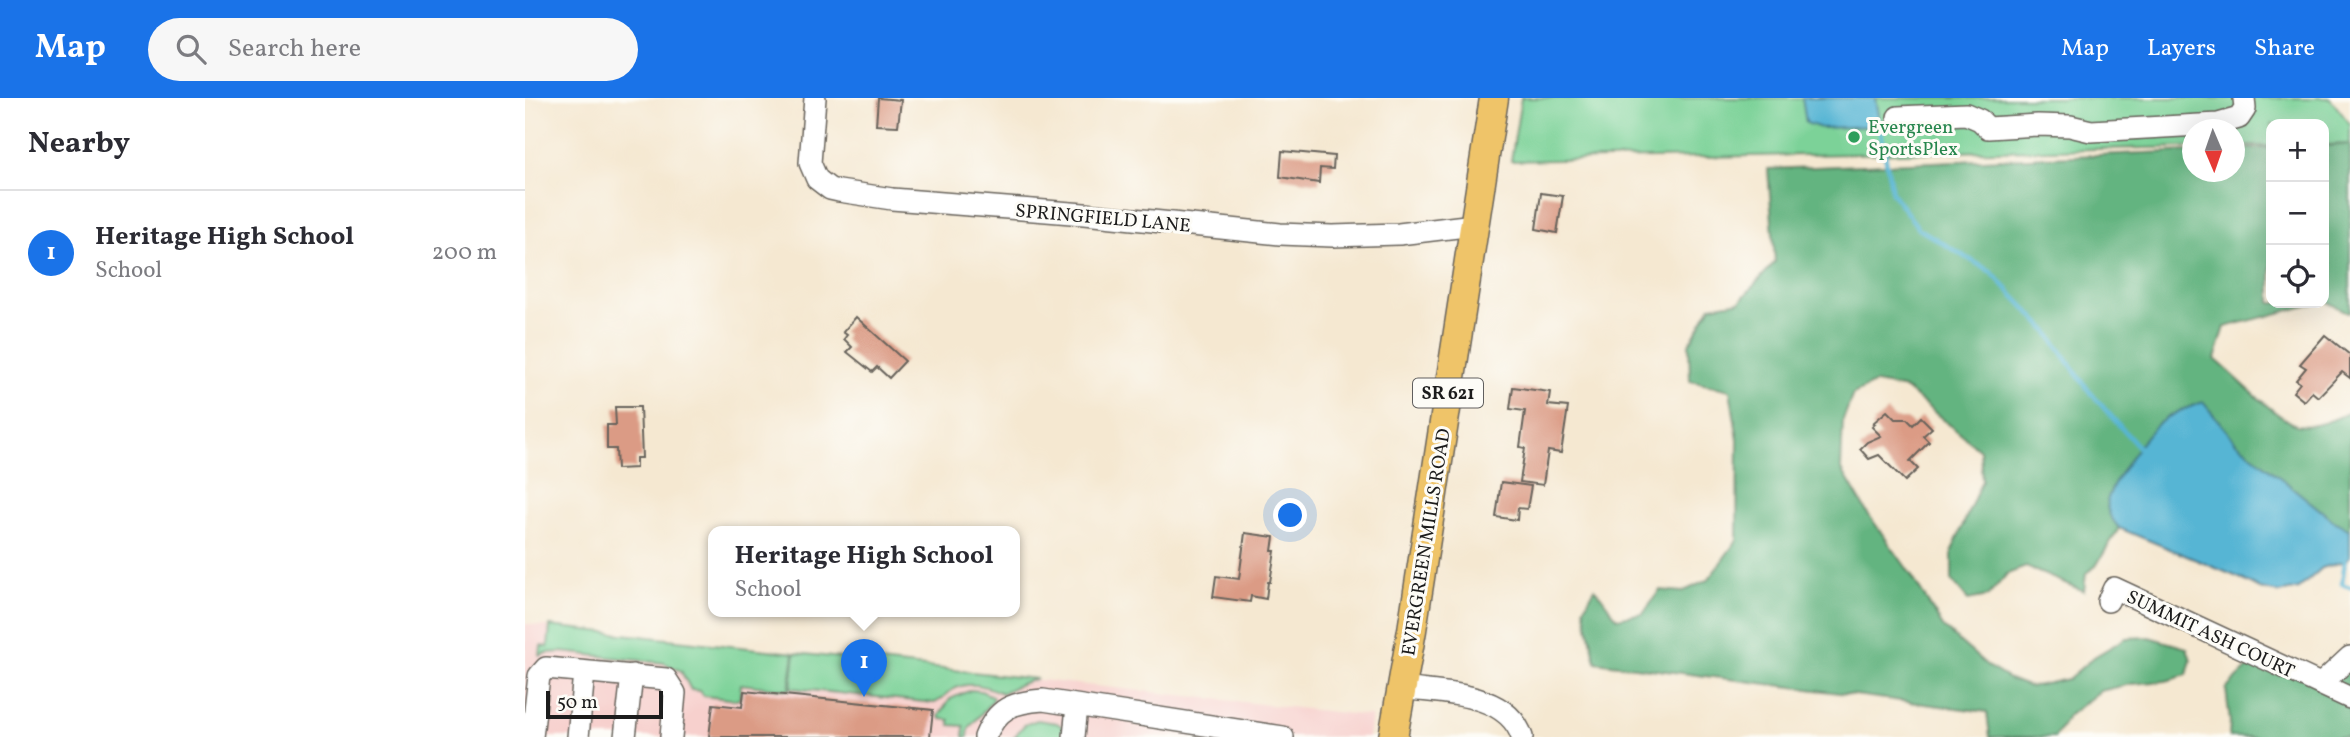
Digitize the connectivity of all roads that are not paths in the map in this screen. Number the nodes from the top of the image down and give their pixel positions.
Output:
1 (815, 98) edge
2 (1495, 98) edge
3 (2243, 98) edge
4 (1898, 117) dead end
5 (1474, 225) junction
6 (2108, 601) dead end
7 (2350, 657) edge
8 (584, 672) junction
9 (632, 676) junction
10 (2321, 684) junction
11 (1402, 688) junction
12 (2350, 698) edge
13 (1077, 706) junction
14 (532, 737) edge
15 (577, 737) edge
16 (625, 737) edge
17 (671, 737) edge
18 (985, 737) edge
19 (1074, 737) edge
20 (1283, 737) edge
21 (1392, 737) edge
22 (1522, 737) edge

1 - 5 street, SPRINGFIELD LANE
2 - 5 main road, EVERGREEN MILLS ROAD / SR 621
3 - 4 street
5 - 11 main road, EVERGREEN MILLS ROAD / SR 621
6 - 10 street, SUMMIT ASH COURT
7 - 10 street
8 - 9 street
8 - 14 street
8 - 15 street
9 - 16 street
9 - 17 street
10 - 12 street, SUMMIT ASH COURT
11 - 21 main road, EVERGREEN MILLS ROAD / SR 621
11 - 22 street
13 - 18 street
13 - 19 street
13 - 20 street

